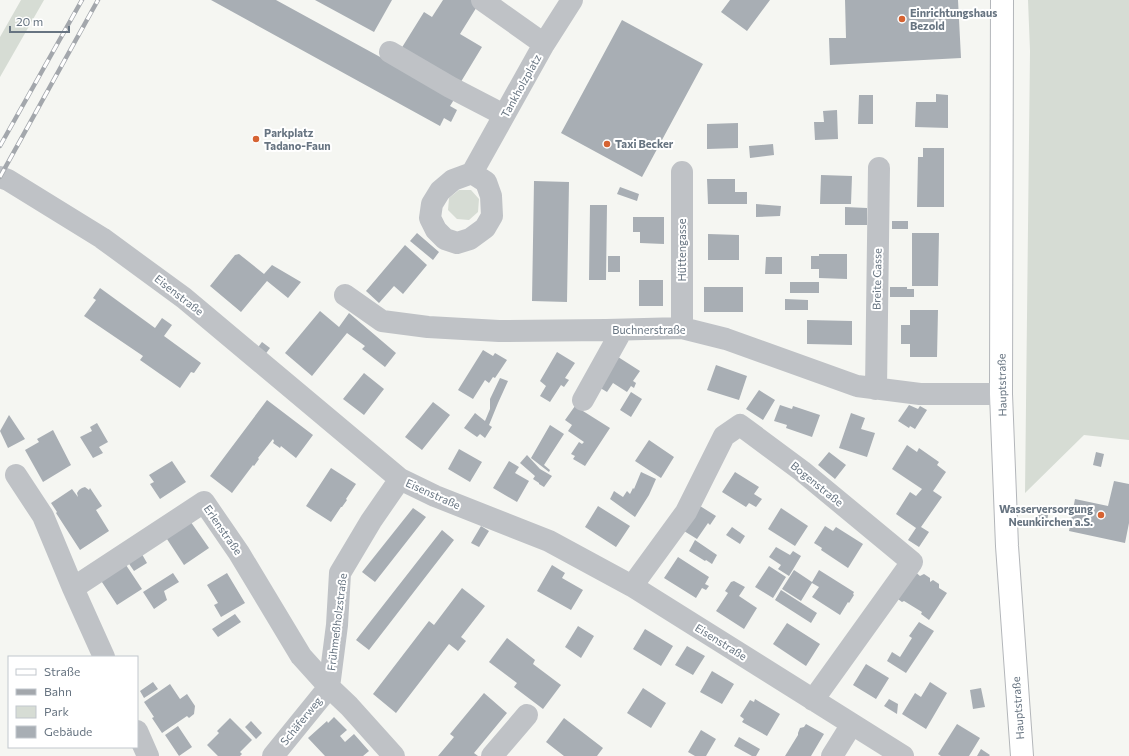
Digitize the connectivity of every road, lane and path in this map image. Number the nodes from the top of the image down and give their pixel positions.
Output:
1 (482, 0) edge
2 (572, 0) edge
3 (1001, 6) edge
4 (544, 44) junction
5 (390, 52) dead end
6 (504, 115) junction
7 (879, 168) dead end
8 (682, 172) dead end
9 (472, 173) dead end
10 (0, 177) edge
11 (345, 294) dead end
12 (682, 328) junction
13 (622, 330) junction
14 (876, 389) junction
15 (1001, 394) junction
16 (583, 400) dead end
17 (16, 475) dead end
18 (400, 479) junction
19 (632, 586) junction
20 (73, 588) junction
21 (104, 656) edge
22 (329, 687) junction
23 (813, 700) junction
24 (527, 715) dead end
25 (852, 724) junction
26 (138, 733) edge
27 (148, 756) edge
28 (273, 756) edge
29 (394, 756) edge
30 (492, 756) edge
31 (832, 756) edge
32 (903, 756) edge
33 (1022, 756) edge

1 - 4 street
2 - 4 street, Tankholzplatz
3 - 15 main road, Hauptstraße
4 - 6 street, Tankholzplatz
5 - 6 street
6 - 9 street, Tankholzplatz
7 - 14 street, Breite Gasse
8 - 12 street, Hüttengasse
10 - 18 street, Eisenstraße
11 - 13 street, Buchnerstraße
12 - 13 street, Buchnerstraße
12 - 14 street, Buchnerstraße
13 - 16 street
14 - 15 street, Buchnerstraße
15 - 33 main road, Hauptstraße
17 - 20 street
18 - 19 street, Eisenstraße
18 - 22 street, Frühmeßholzstraße
19 - 23 street, Eisenstraße
19 - 23 street, Bogenstraße
20 - 21 street
20 - 22 street, Erlenstraße
22 - 28 street, Schäferweg
22 - 29 street, Frühmeßholzstraße
23 - 25 street, Eisenstraße
24 - 30 street
25 - 31 street
25 - 32 street, Eisenstraße
26 - 27 street

